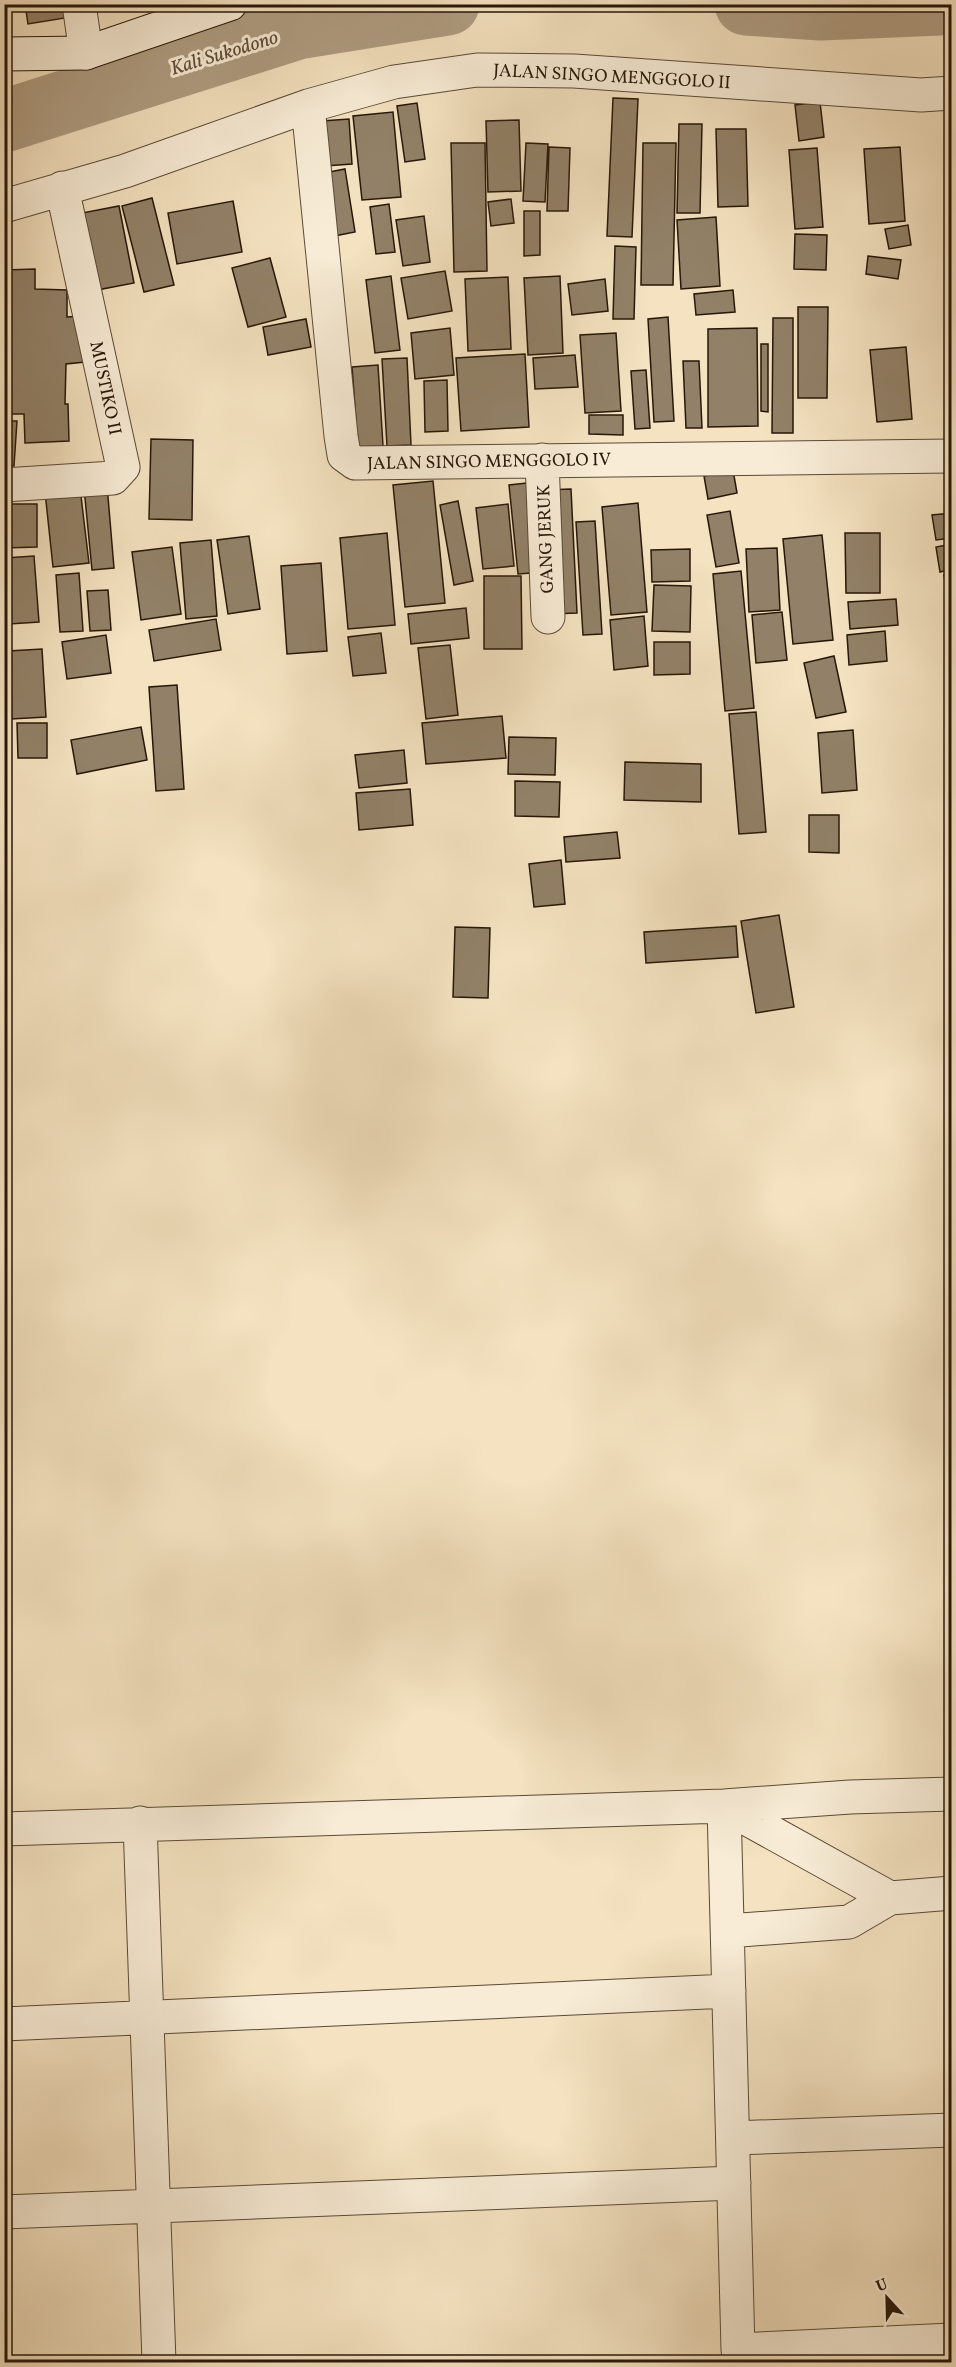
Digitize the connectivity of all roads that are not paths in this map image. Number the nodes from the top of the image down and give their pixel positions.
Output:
1 (79, 4) edge
2 (230, 4) edge
3 (86, 53) junction
4 (7, 59) edge
5 (951, 93) edge
6 (308, 106) junction
7 (62, 188) junction
8 (4, 206) edge
9 (951, 456) edge
10 (542, 460) junction
11 (4, 485) edge
12 (548, 618) dead end
13 (951, 1794) edge
14 (724, 1806) junction
15 (140, 1823) junction
16 (4, 1829) edge
17 (951, 1893) edge
18 (890, 1898) junction
19 (728, 1931) junction
20 (729, 1991) junction
21 (147, 2018) junction
22 (4, 2024) edge
23 (951, 2130) edge
24 (733, 2138) junction
25 (734, 2183) junction
26 (153, 2206) junction
27 (4, 2212) edge
28 (951, 2340) edge
29 (733, 2356) edge
30 (159, 2362) edge

1 - 3 street
2 - 3 street
3 - 4 street
5 - 6 street, JALAN SINGO MENGGOLO II
6 - 7 street, JALAN SINGO MENGGOLO II
6 - 10 street, JALAN SINGO MENGGOLO IV
7 - 8 street, JALAN SINGO MENGGOLO II
7 - 11 street, MUSTIKO II
9 - 10 street, JALAN SINGO MENGGOLO IV
10 - 12 street, GANG JERUK
13 - 14 street
14 - 15 street
14 - 18 street
14 - 19 street
15 - 16 street
15 - 21 street
17 - 18 street
18 - 19 street
19 - 20 street
20 - 21 street
20 - 24 street
21 - 22 street
21 - 26 street
23 - 24 street
24 - 25 street
25 - 26 street
25 - 29 street
26 - 27 street
26 - 30 street
28 - 29 street

